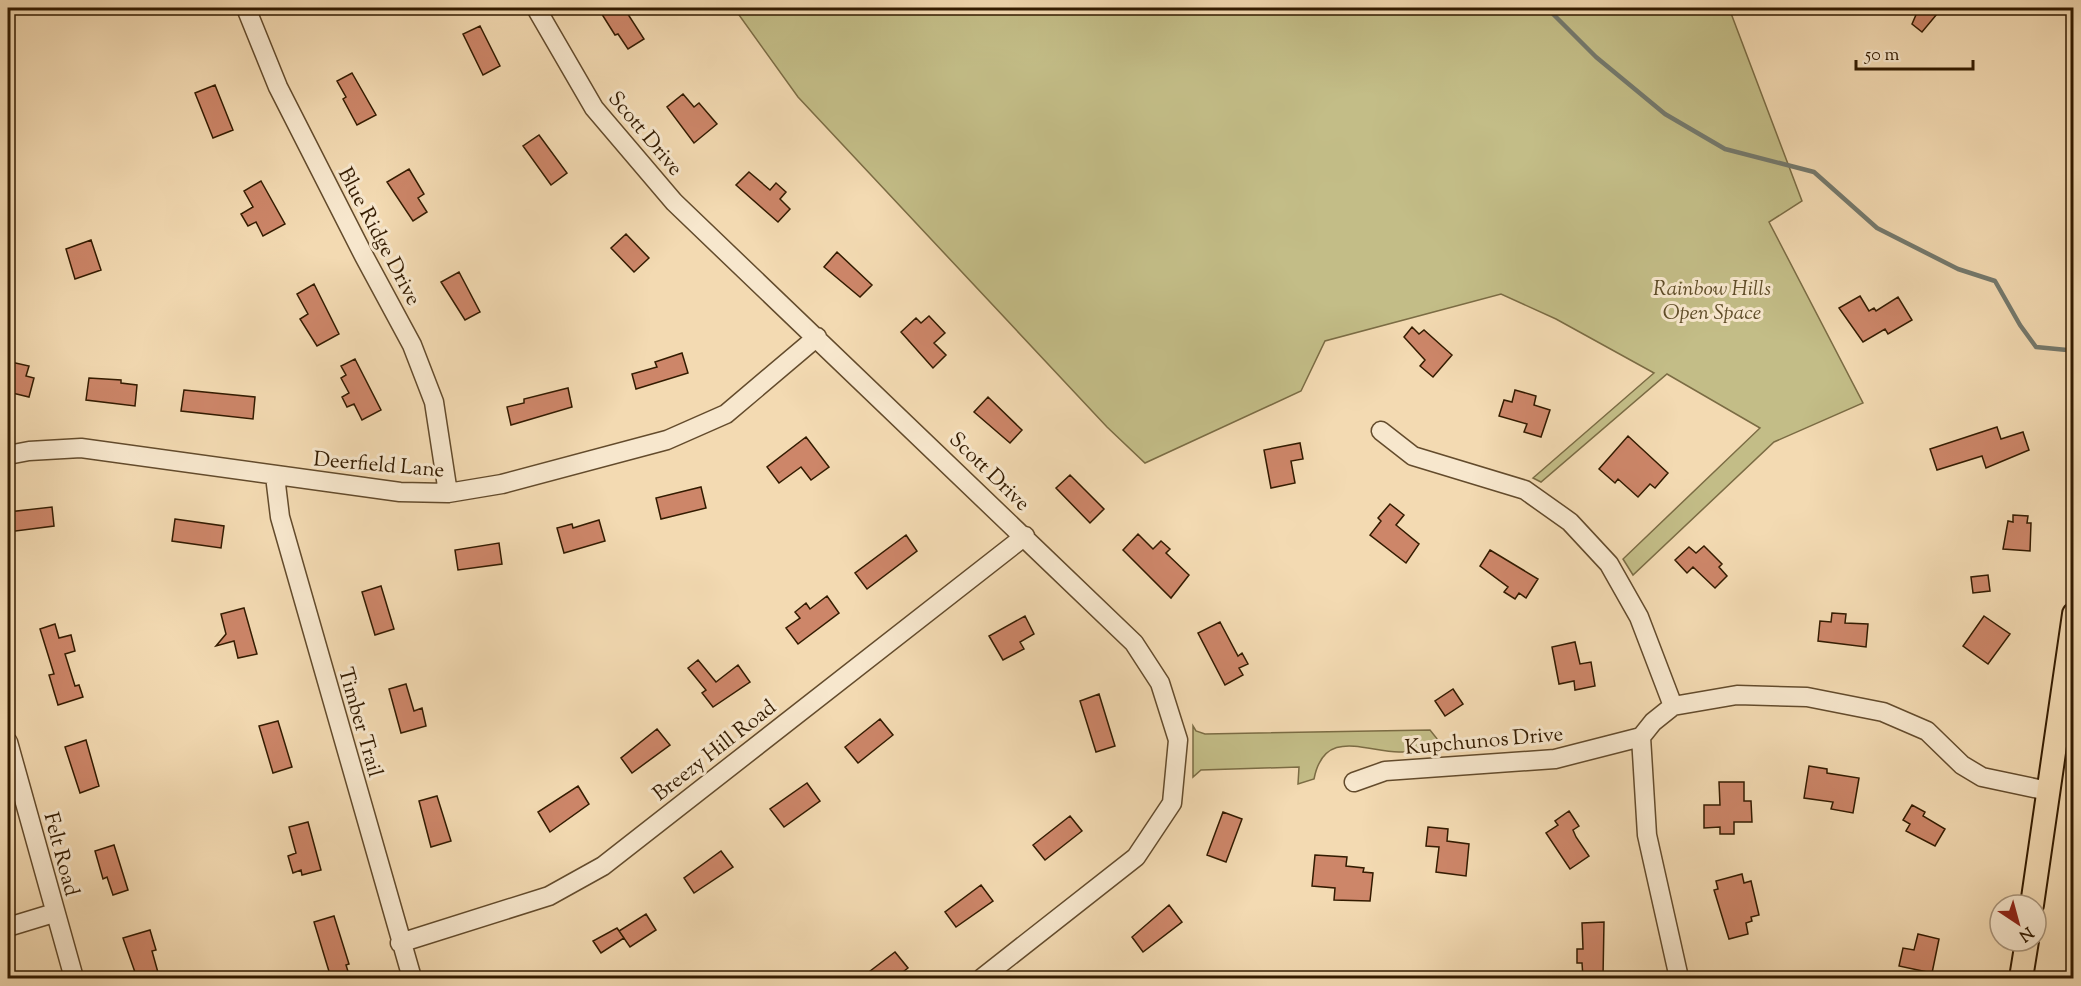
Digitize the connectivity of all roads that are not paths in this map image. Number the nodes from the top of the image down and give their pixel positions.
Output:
1 (246, 8) edge
2 (536, 8) edge
3 (817, 338) junction
4 (1381, 431) dead end
5 (8, 455) edge
6 (275, 476) junction
7 (448, 493) junction
8 (1025, 536) junction
9 (2073, 614) edge
10 (1673, 706) junction
11 (1641, 737) junction
12 (8, 742) edge
13 (1354, 782) dead end
14 (2048, 791) junction
15 (2034, 893) edge
16 (54, 913) junction
17 (8, 927) edge
18 (400, 943) junction
19 (2025, 953) edge
20 (74, 978) edge
21 (412, 978) edge
22 (982, 978) edge
23 (1679, 978) edge
24 (2021, 978) edge

1 - 7 street, Blue Ridge Drive
2 - 3 street, Scott Drive
3 - 7 street, Deerfield Lane
3 - 8 street, Scott Drive
4 - 10 street
5 - 6 street, Deerfield Lane
6 - 7 street, Deerfield Lane
6 - 18 street, Timber Trail
8 - 18 street, Breezy Hill Road
8 - 22 street, Scott Drive
9 - 14 main road
10 - 11 street
10 - 14 street
11 - 13 street, Kupchunos Drive
11 - 23 street
12 - 16 street, Felt Road
14 - 15 main road
16 - 17 street
16 - 20 street, Felt Road
18 - 21 street, Timber Trail
19 - 24 main road

